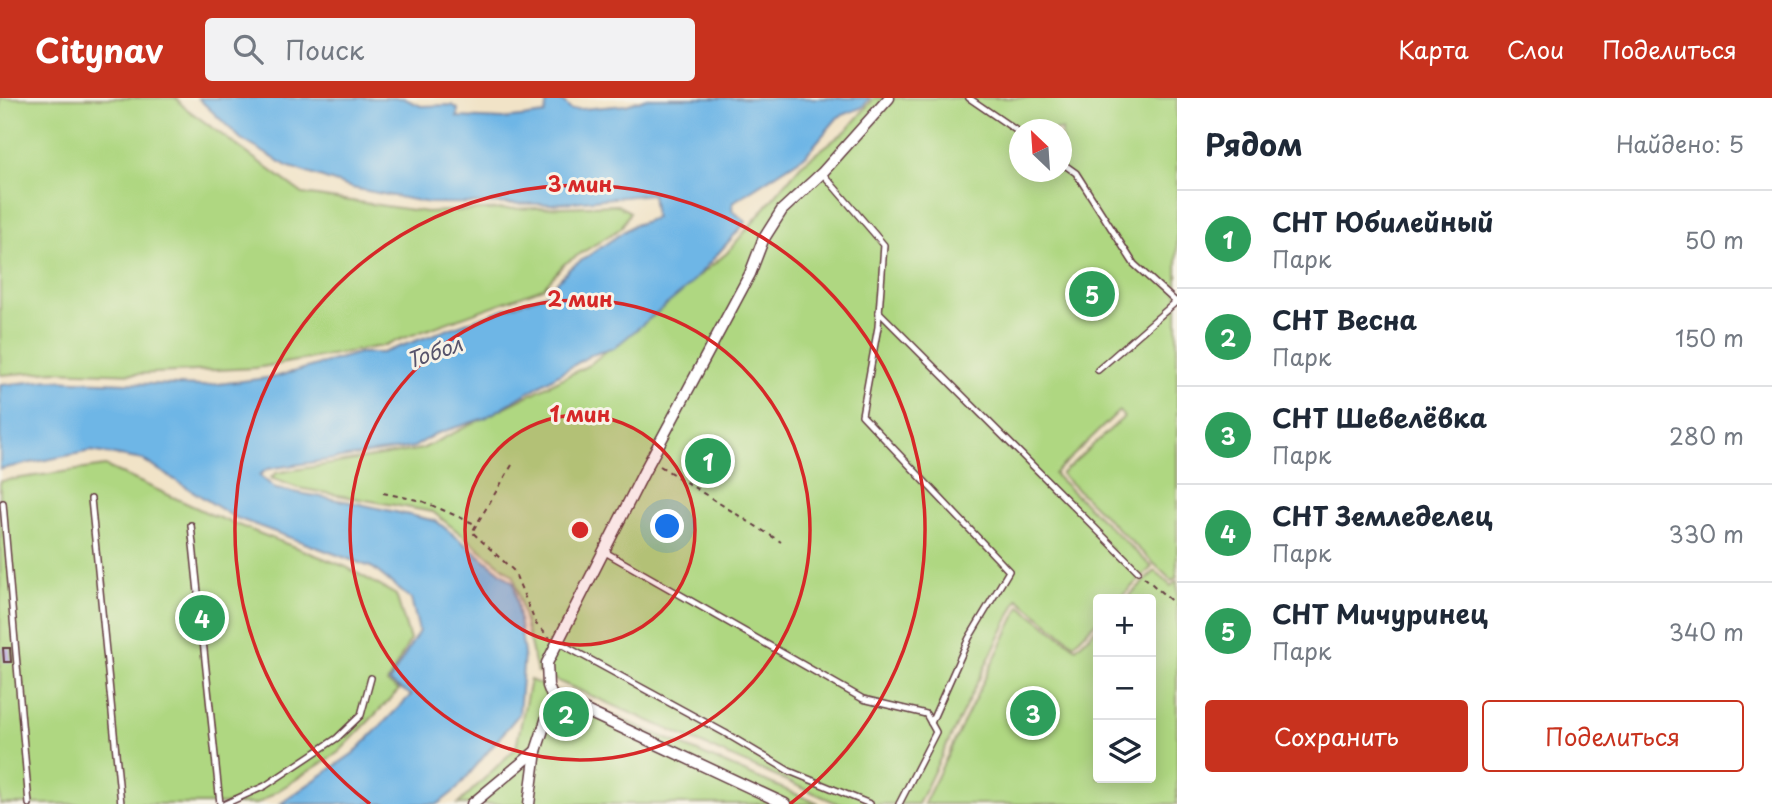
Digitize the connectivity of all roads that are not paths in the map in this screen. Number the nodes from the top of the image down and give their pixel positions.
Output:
1 (889, 98) edge
2 (969, 98) edge
3 (1009, 125) edge
4 (1072, 170) edge
5 (822, 173) junction
6 (1177, 301) edge
7 (879, 312) junction
8 (1098, 370) dead end
9 (91, 499) dead end
10 (3, 503) dead end
11 (191, 525) dead end
12 (605, 552) junction
13 (1138, 571) road end
14 (556, 642) junction
15 (371, 678) dead end
16 (553, 699) junction
17 (931, 723) junction
18 (536, 751) junction
19 (29, 804) edge
20 (121, 804) edge
21 (220, 804) edge
22 (225, 804) edge
23 (472, 804) edge
24 (529, 804) edge
25 (785, 804) edge
26 (870, 804) edge
27 (900, 804) edge

1 - 5 street
2 - 3 lane
4 - 6 lane
5 - 7 lane
5 - 12 street
6 - 8 lane
7 - 13 lane
7 - 17 lane
9 - 20 lane
10 - 19 lane
11 - 21 lane
12 - 14 street
12 - 17 lane
14 - 16 street
14 - 26 lane
15 - 22 lane
16 - 18 street
16 - 25 street
17 - 27 lane
18 - 23 street
18 - 24 street

